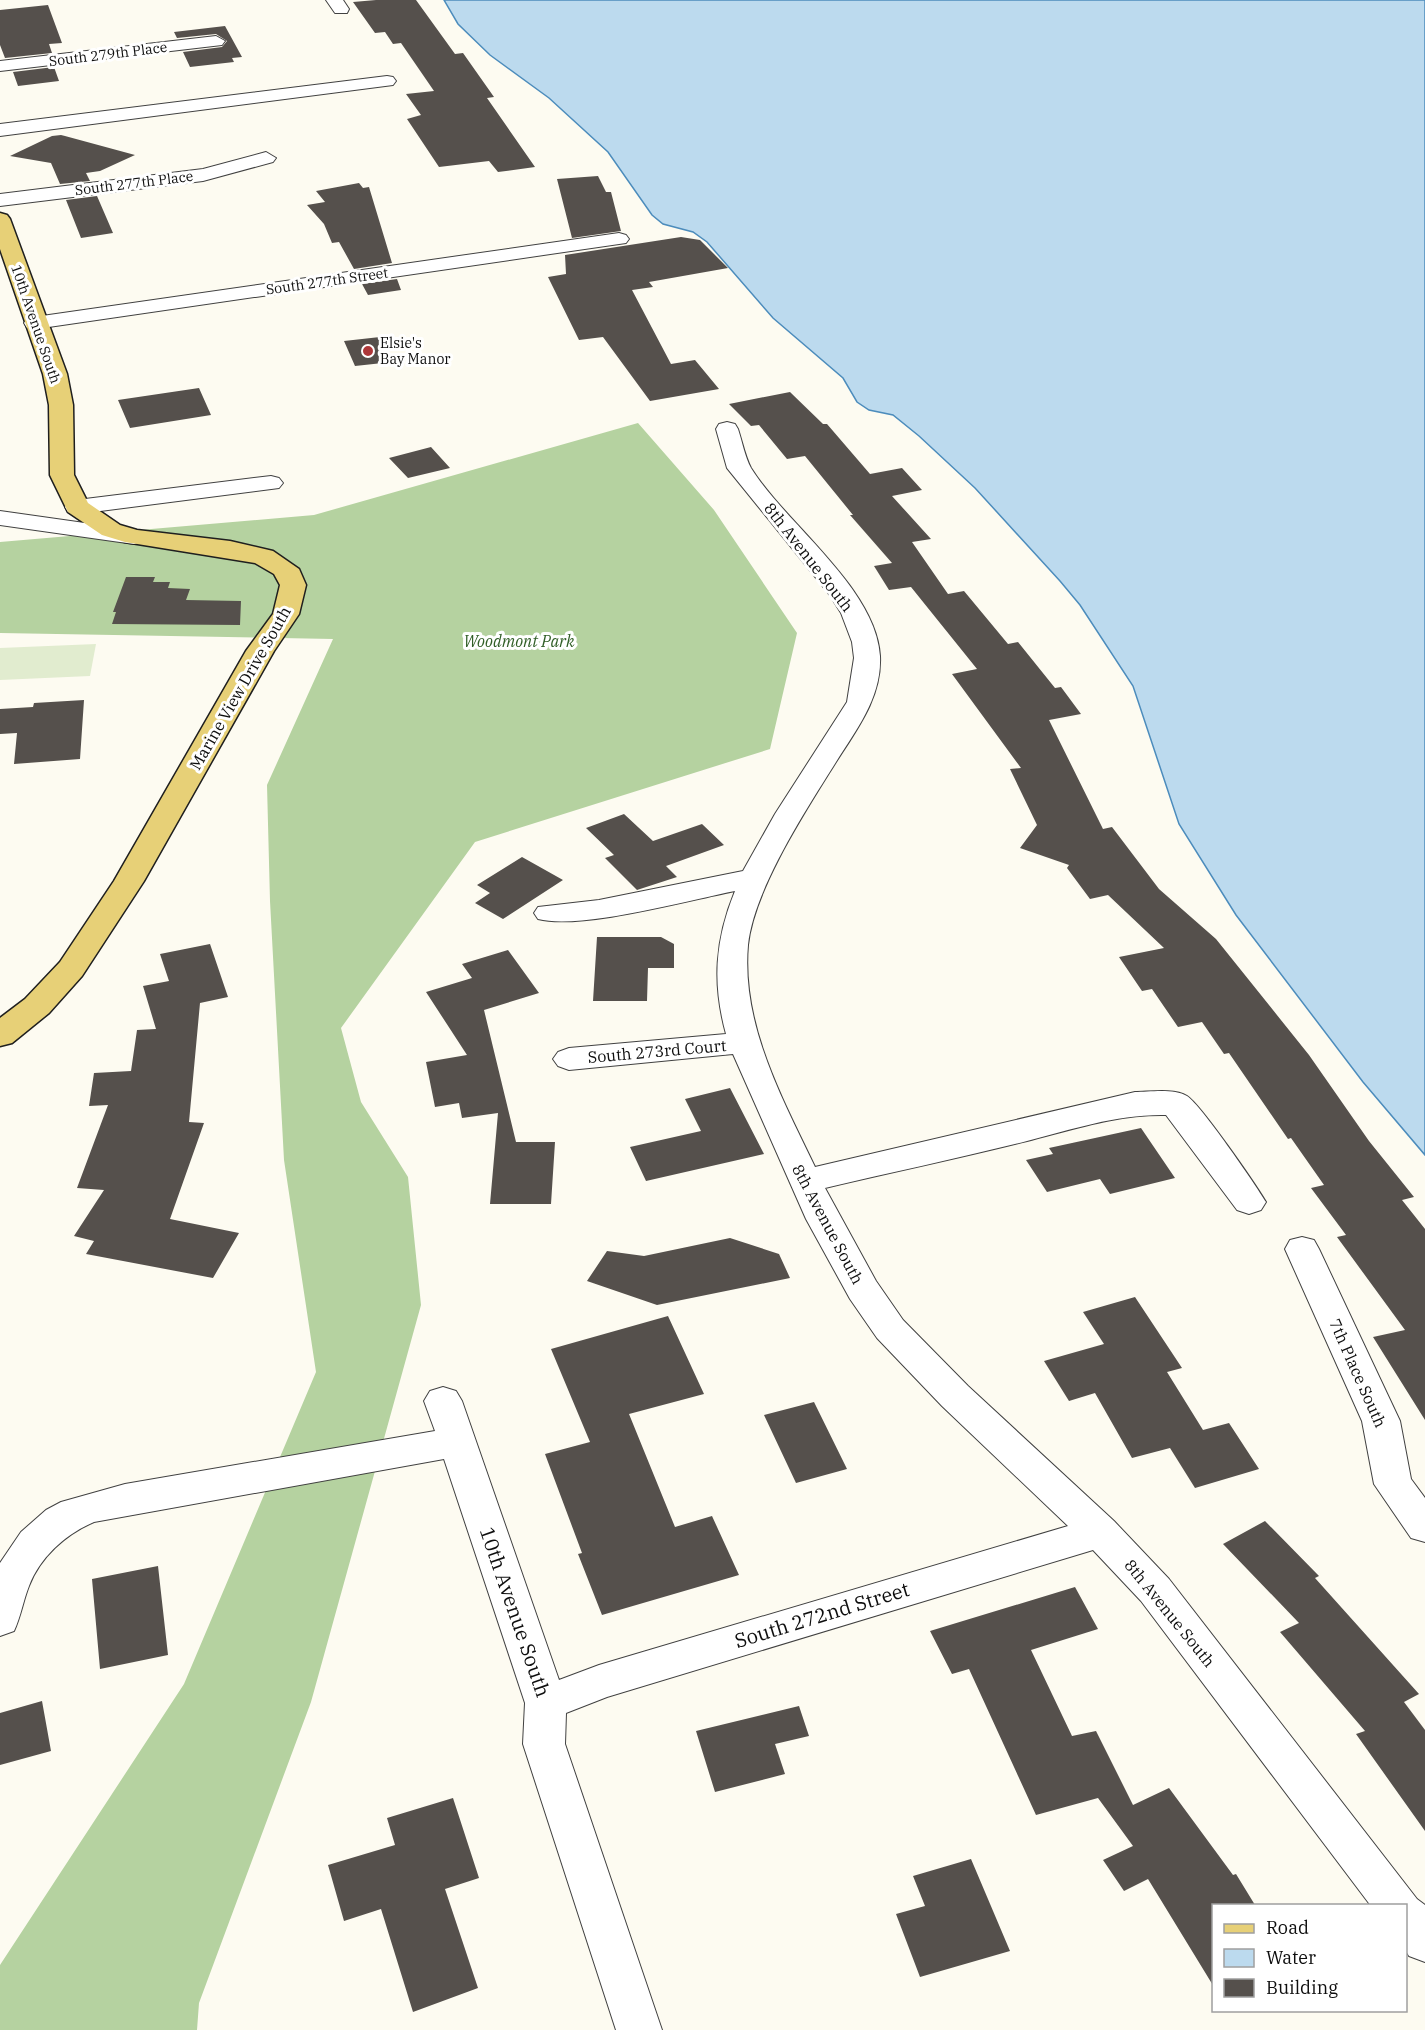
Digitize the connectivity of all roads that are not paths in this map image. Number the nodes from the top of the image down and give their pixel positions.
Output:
1 (216, 41) dead end
2 (0, 66) edge
3 (387, 81) dead end
4 (0, 130) edge
5 (266, 158) dead end
6 (0, 200) edge
7 (0, 219) edge
8 (619, 238) dead end
9 (35, 322) junction
10 (728, 429) dead end
11 (271, 483) dead end
12 (77, 507) junction
13 (0, 518) edge
14 (134, 537) junction
15 (755, 878) junction
16 (549, 913) dead end
17 (0, 1035) edge
18 (744, 1043) junction
19 (569, 1059) dead end
20 (805, 1181) junction
21 (1249, 1202) dead end
22 (1302, 1249) dead end
23 (443, 1401) dead end
24 (457, 1442) junction
25 (1425, 1527) edge
26 (1100, 1532) junction
27 (0, 1619) edge
28 (546, 1703) junction
29 (1397, 1904) edge
30 (1407, 1916) edge
31 (1425, 1941) edge
32 (639, 2030) edge

1 - 2 street, South 279th Place
3 - 4 street
5 - 6 street, South 277th Place
7 - 9 main road, 10th Avenue South
8 - 9 street, South 277th Street
9 - 12 main road, 10th Avenue South
10 - 15 street, 8th Avenue South
11 - 12 street
12 - 14 main road
13 - 14 street, Marine View Drive South
14 - 17 main road, Marine View Drive South
15 - 16 street
15 - 18 street, 8th Avenue South
18 - 19 street, South 273rd Court
18 - 20 street, 8th Avenue South
20 - 21 street
20 - 26 street, 8th Avenue South
22 - 25 street, 7th Place South
23 - 24 street, 10th Avenue South
24 - 27 street
24 - 28 street, 10th Avenue South
26 - 28 street, South 272nd Street
26 - 29 street, 8th Avenue South
28 - 32 street, 10th Avenue South
30 - 31 street

